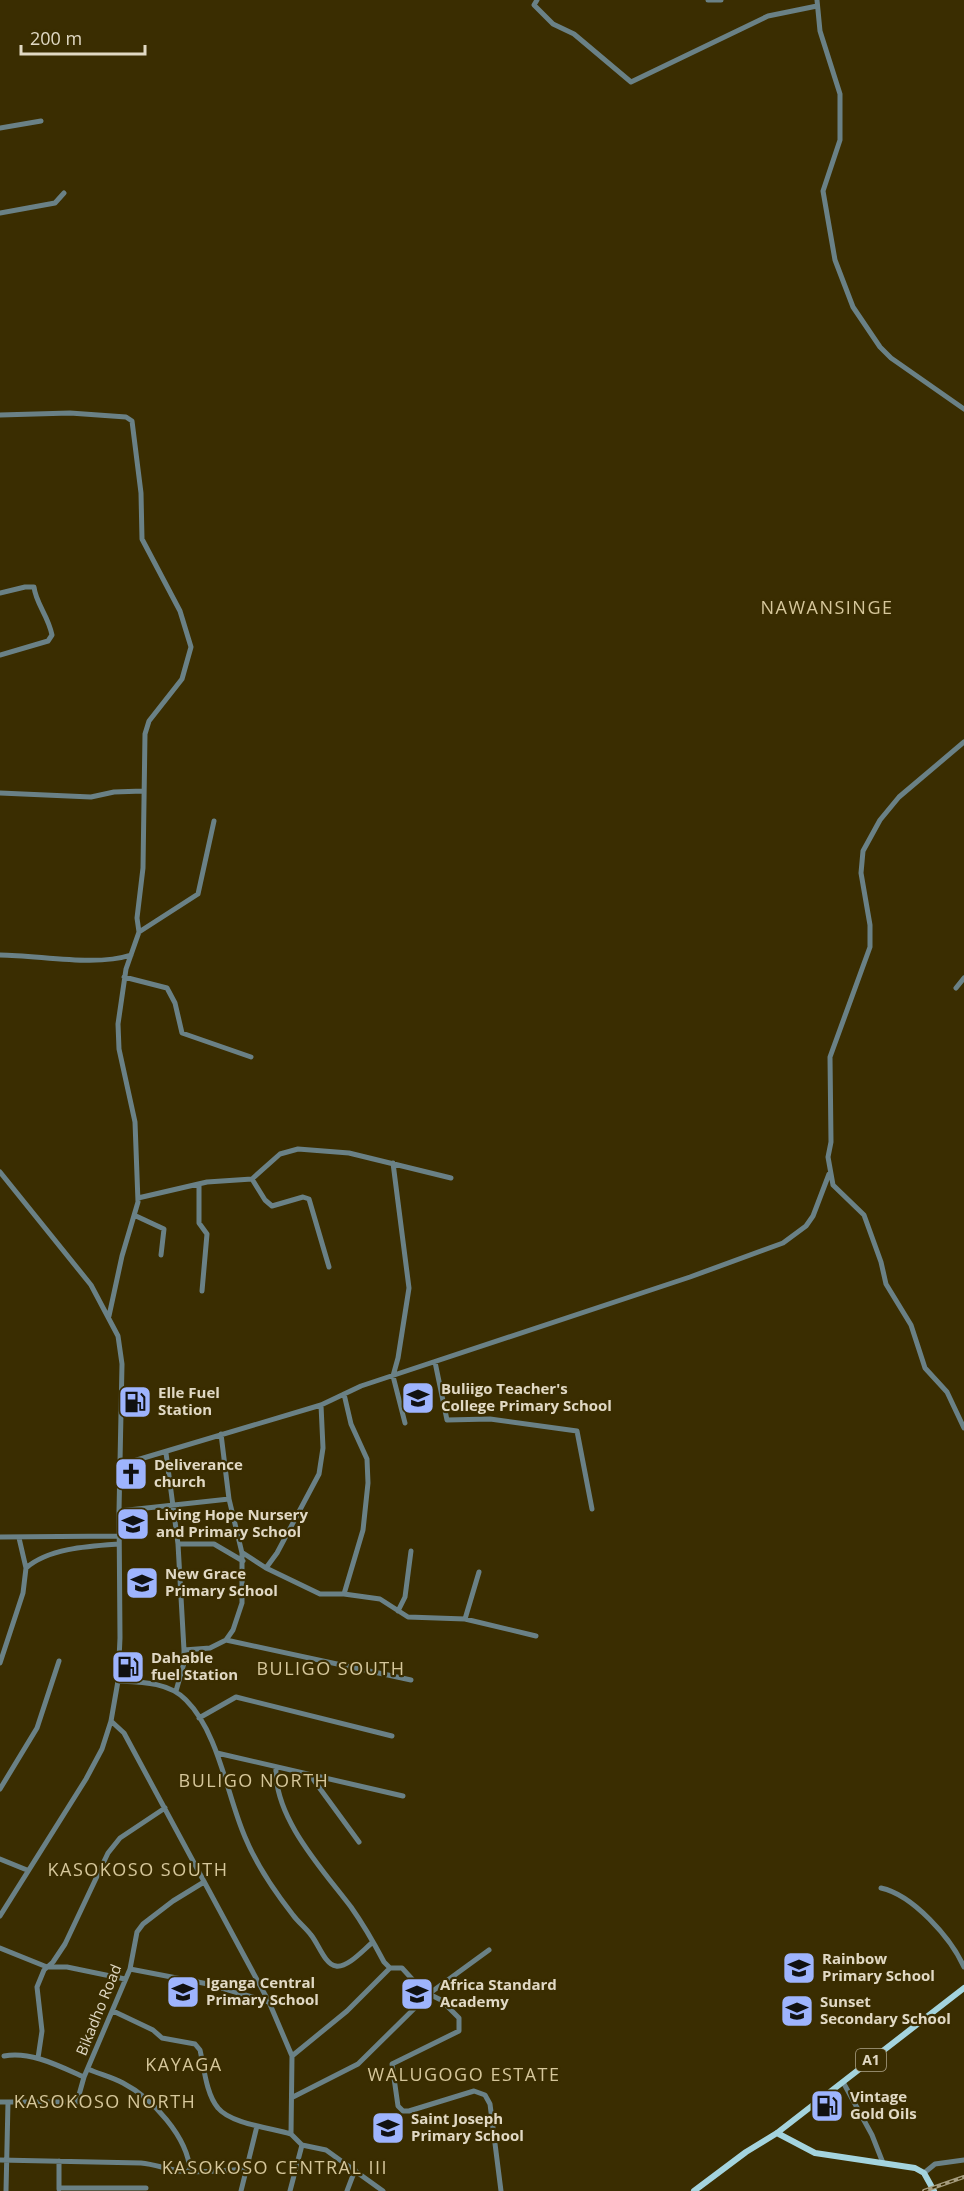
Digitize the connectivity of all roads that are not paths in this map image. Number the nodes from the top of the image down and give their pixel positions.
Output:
1 (537, 0) edge
2 (708, 0) edge
3 (721, 0) edge
4 (817, 3) edge
5 (41, 121) dead end
6 (0, 129) edge
7 (64, 193) dead end
8 (0, 213) edge
9 (964, 409) edge
10 (0, 415) edge
11 (0, 593) edge
12 (0, 655) edge
13 (964, 742) edge
14 (143, 791) junction
15 (0, 793) edge
16 (214, 821) dead end
17 (139, 932) junction
18 (0, 955) edge
19 (131, 955) junction
20 (124, 977) junction
21 (964, 978) edge
22 (956, 988) dead end
23 (251, 1057) dead end
24 (393, 1163) junction
25 (0, 1172) edge
26 (829, 1174) junction
27 (451, 1178) dead end
28 (252, 1179) junction
29 (199, 1184) junction
30 (138, 1198) junction
31 (136, 1216) junction
32 (161, 1256) dead end
33 (329, 1267) dead end
34 (202, 1292) dead end
35 (109, 1316) junction
36 (435, 1362) junction
37 (393, 1376) junction
38 (344, 1394) junction
39 (321, 1405) junction
40 (405, 1423) dead end
41 (964, 1428) edge
42 (221, 1434) junction
43 (166, 1453) junction
44 (120, 1465) junction
45 (229, 1499) junction
46 (173, 1504) junction
47 (592, 1509) dead end
48 (119, 1511) junction
49 (119, 1536) junction
50 (0, 1537) edge
51 (19, 1538) junction
52 (119, 1544) junction
53 (178, 1544) junction
54 (411, 1551) dead end
55 (242, 1553) junction
56 (243, 1561) junction
57 (26, 1568) junction
58 (266, 1568) junction
59 (479, 1572) dead end
60 (344, 1593) junction
61 (398, 1611) junction
62 (465, 1619) junction
63 (536, 1636) dead end
64 (226, 1641) junction
65 (184, 1650) junction
66 (59, 1661) dead end
67 (0, 1663) edge
68 (411, 1680) dead end
69 (118, 1681) junction
70 (176, 1691) junction
71 (199, 1718) junction
72 (111, 1721) junction
73 (392, 1736) dead end
74 (217, 1753) junction
75 (276, 1768) junction
76 (310, 1775) junction
77 (0, 1789) edge
78 (403, 1796) dead end
79 (165, 1808) junction
80 (359, 1842) dead end
81 (0, 1859) edge
82 (27, 1870) junction
83 (204, 1882) junction
84 (881, 1888) dead end
85 (0, 1916) edge
86 (374, 1942) junction
87 (0, 1948) edge
88 (489, 1950) dead end
89 (47, 1967) junction
90 (964, 1967) edge
91 (390, 1968) junction
92 (130, 1969) junction
93 (125, 1979) junction
94 (964, 1988) edge
95 (430, 1993) junction
96 (269, 2002) junction
97 (113, 2011) junction
98 (4, 2056) dead end
99 (291, 2056) junction
100 (38, 2058) junction
101 (88, 2069) junction
102 (84, 2077) junction
103 (843, 2082) junction
104 (293, 2097) junction
105 (0, 2102) edge
106 (8, 2102) junction
107 (257, 2126) junction
108 (777, 2133) junction
109 (291, 2134) junction
110 (302, 2145) junction
111 (0, 2160) edge
112 (7, 2160) junction
113 (964, 2160) edge
114 (58, 2161) junction
115 (883, 2163) junction
116 (246, 2169) junction
117 (355, 2170) junction
118 (190, 2171) junction
119 (924, 2174) junction
120 (146, 2188) dead end
121 (59, 2190) edge
122 (6, 2191) edge
123 (241, 2191) edge
124 (290, 2191) edge
125 (347, 2191) edge
126 (383, 2191) edge
127 (501, 2191) edge
128 (694, 2191) edge
129 (934, 2191) edge

1 - 4 street
2 - 3 street
4 - 9 street
5 - 6 street
7 - 8 street
10 - 14 street
11 - 12 street
13 - 26 street
14 - 15 street
14 - 17 street
16 - 17 street
17 - 19 street
18 - 19 street
19 - 20 street
20 - 23 street
20 - 30 street
21 - 22 street
24 - 27 street
24 - 28 street
24 - 37 street
25 - 35 street
26 - 36 street
26 - 41 street
28 - 29 street
28 - 33 street
29 - 30 street
29 - 34 street
30 - 31 street
31 - 32 street
31 - 35 street
35 - 44 street
36 - 37 street
36 - 47 street
37 - 38 street
37 - 40 street
38 - 39 street
38 - 60 street
39 - 42 street
39 - 58 street
42 - 43 street
42 - 45 street
43 - 44 street
43 - 46 street
44 - 48 street
45 - 46 street
45 - 55 street
46 - 48 street
46 - 53 street
48 - 49 street
49 - 51 street
49 - 52 street
50 - 51 street
51 - 57 street
52 - 57 street
52 - 69 street
53 - 56 street
53 - 65 street
54 - 61 street
55 - 56 street
55 - 58 street
56 - 64 street
57 - 67 street
58 - 60 street
59 - 62 street
60 - 61 street
61 - 62 street
62 - 63 street
64 - 65 street
64 - 68 street
65 - 70 street
66 - 77 street
69 - 70 street
69 - 72 street
70 - 71 street
71 - 73 street
71 - 74 street
72 - 79 street
72 - 82 street
74 - 75 street
74 - 86 street
75 - 76 street
75 - 86 street
76 - 78 street
76 - 80 street
79 - 83 street
79 - 89 street
81 - 82 street
82 - 85 street
83 - 92 street, Bikadho Road
83 - 96 street
84 - 90 street
86 - 91 street
87 - 89 street
88 - 95 street
89 - 93 street
89 - 100 street
91 - 95 street
91 - 99 street
92 - 93 street, Bikadho Road
92 - 96 street
93 - 97 street, Bikadho Road
94 - 103 main road, A1
95 - 104 street
95 - 127 street
96 - 99 street
97 - 101 street, Bikadho Road
97 - 107 street
98 - 100 street
99 - 104 street
100 - 102 street
101 - 102 street, Bikadho Road
101 - 118 street
102 - 106 street, Bikadho Road
103 - 108 main road, A1
103 - 115 street
104 - 109 street
105 - 106 street, Bikadho Road
106 - 112 street
107 - 109 street
107 - 116 street
108 - 115 main road
108 - 128 main road, A1
109 - 110 street
110 - 117 street
110 - 124 street
111 - 112 street
112 - 114 street
112 - 122 street
113 - 119 street
114 - 118 street
114 - 121 street
115 - 119 main road
116 - 118 street
116 - 123 street
117 - 125 street
117 - 126 street
119 - 129 main road
120 - 121 street

